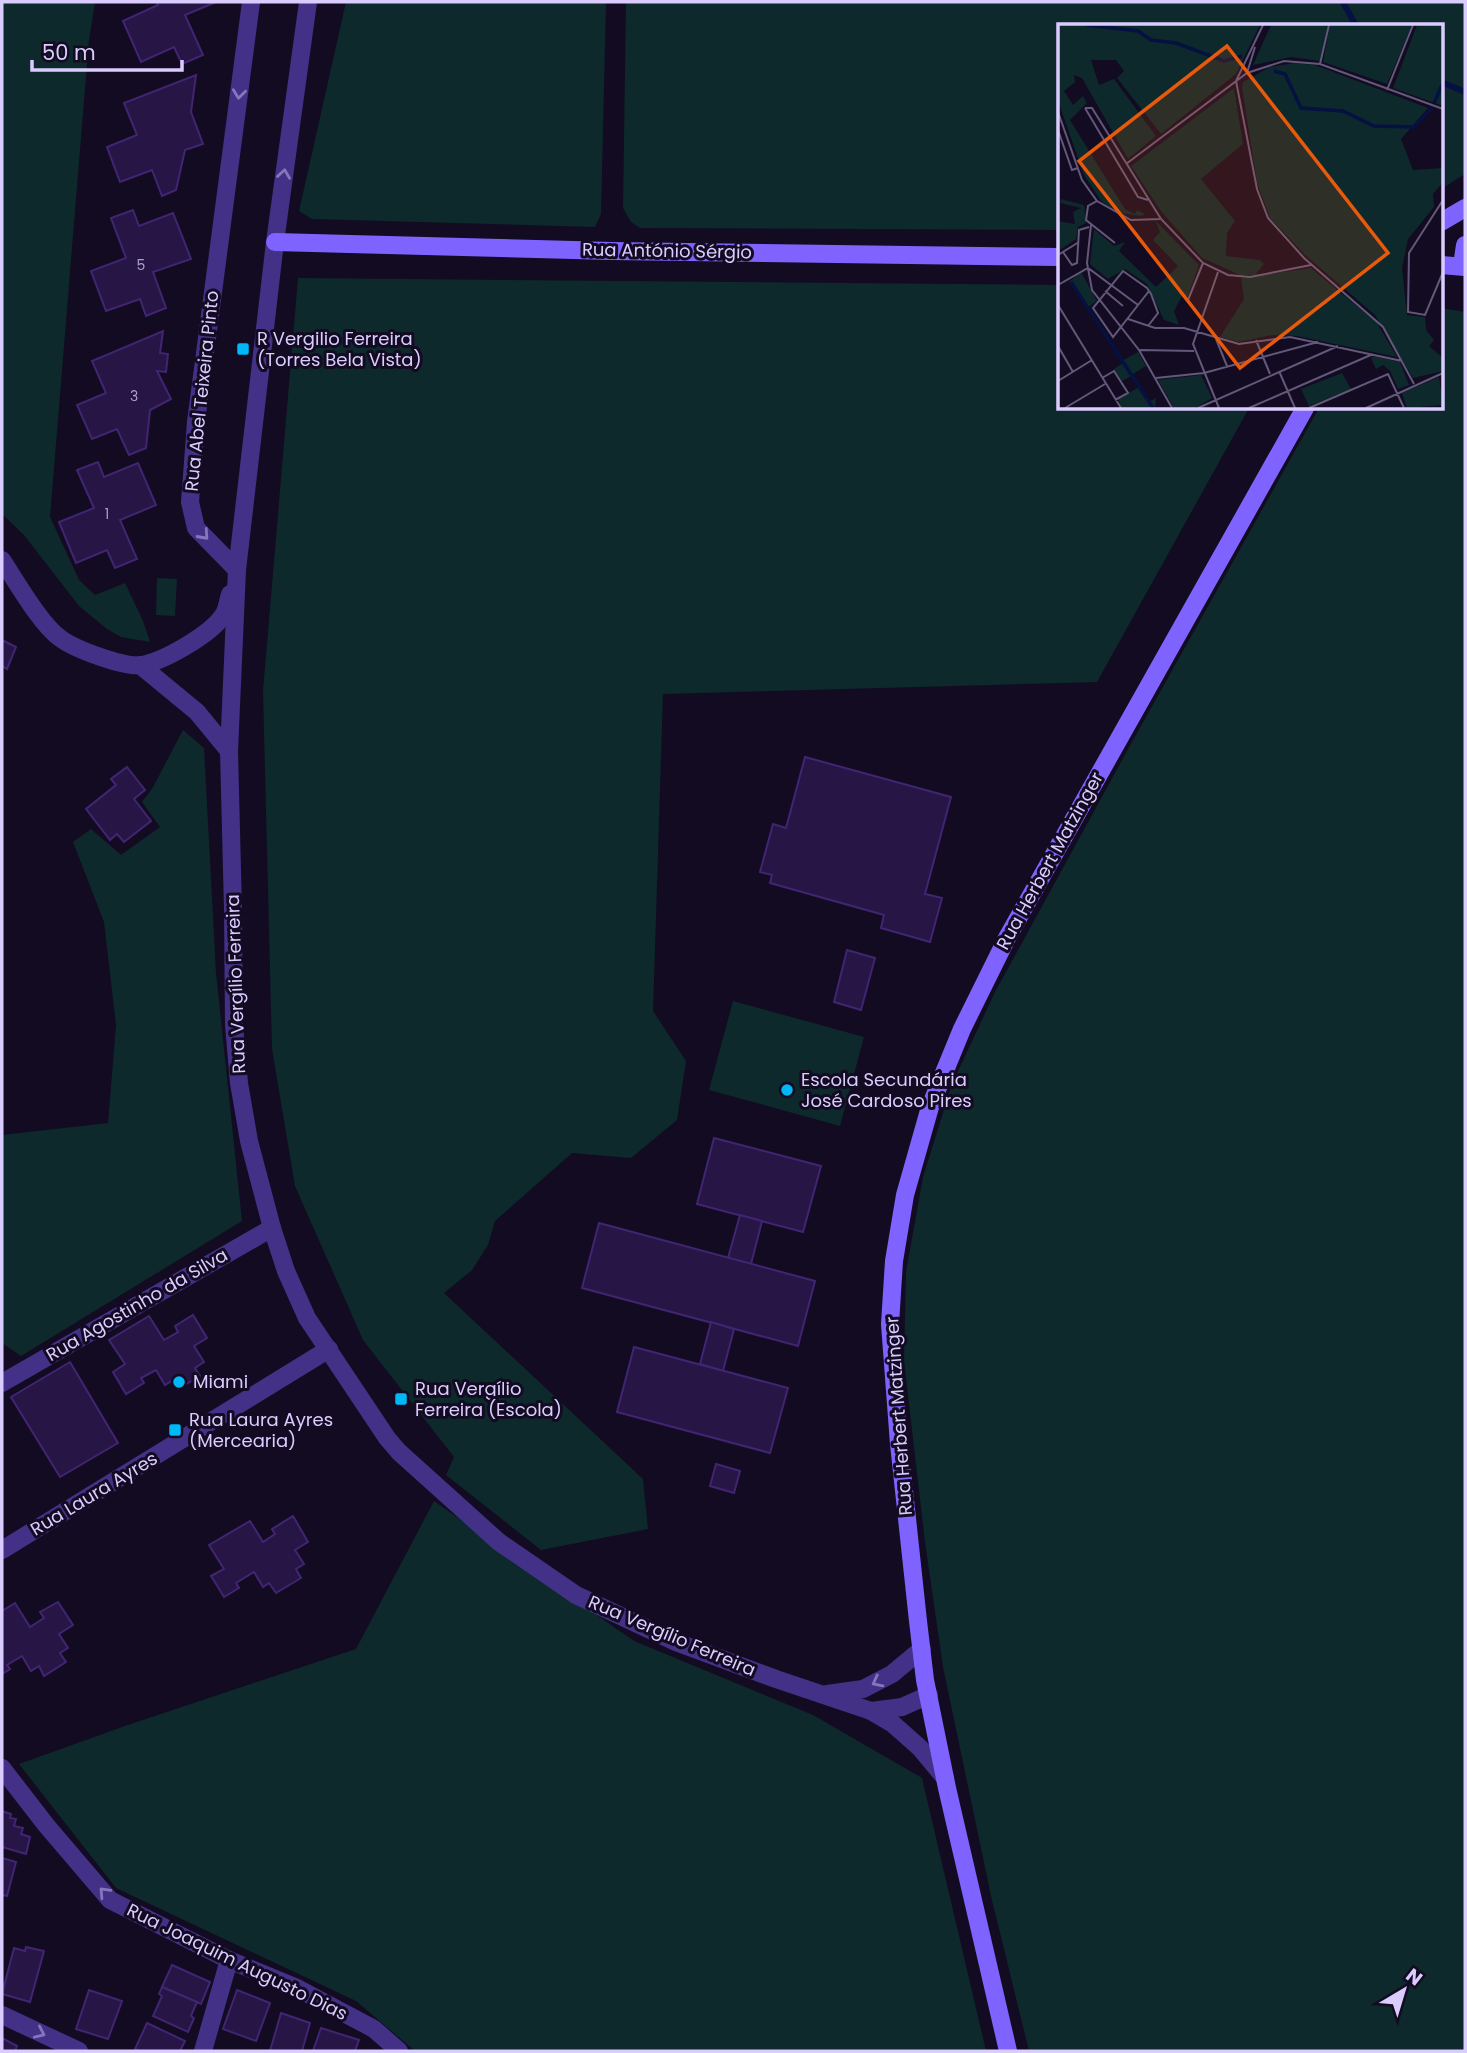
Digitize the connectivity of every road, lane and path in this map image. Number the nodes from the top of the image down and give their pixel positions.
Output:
1 (251, 2) edge
2 (308, 2) edge
3 (1465, 208) edge
4 (1442, 221) edge
5 (275, 242) junction
6 (1465, 245) edge
7 (1058, 257) edge
8 (1442, 265) edge
9 (1464, 266) edge
10 (1304, 410) edge
11 (2, 560) edge
12 (237, 570) junction
13 (140, 665) junction
14 (229, 751) junction
15 (272, 1228) junction
16 (328, 1349) junction
17 (2, 1382) edge
18 (2, 1550) edge
19 (922, 1648) junction
20 (824, 1694) junction
21 (929, 1695) junction
22 (872, 1711) junction
23 (2, 1768) edge
24 (945, 1778) junction
25 (229, 1960) junction
26 (2, 2015) edge
27 (79, 2051) edge
28 (203, 2051) edge
29 (399, 2051) edge
30 (1007, 2051) edge

1 -> 12 street, Rua Abel Teixeira Pinto
5 -> 2 street
3 - 4 street
5 - 7 street, Rua António Sérgio
5 - 12 street
6 - 9 street
8 - 9 street
10 - 19 street, Rua Herbert Matzinger
11 - 13 street
12 - 13 street
12 - 14 street, Rua Vergílio Ferreira
13 - 14 street
14 - 15 street, Rua Vergílio Ferreira
15 - 16 street, Rua Vergílio Ferreira
15 - 17 street, Rua Agostinho da Silva
16 - 18 street, Rua Laura Ayres
16 - 20 street, Rua Vergílio Ferreira
19 -> 20 street, Rua Vergílio Ferreira
19 - 21 street, Rua Herbert Matzinger
20 - 22 street, Rua Vergílio Ferreira
21 - 22 street, Rua Vergílio Ferreira
21 - 24 street, Rua Herbert Matzinger
22 - 24 street, Rua Vergílio Ferreira
25 -> 23 street, Rua Joaquim Augusto Dias
24 - 30 street, Rua Herbert Matzinger
25 - 28 street
25 - 29 street, Rua Joaquim Augusto Dias
26 -> 27 street

